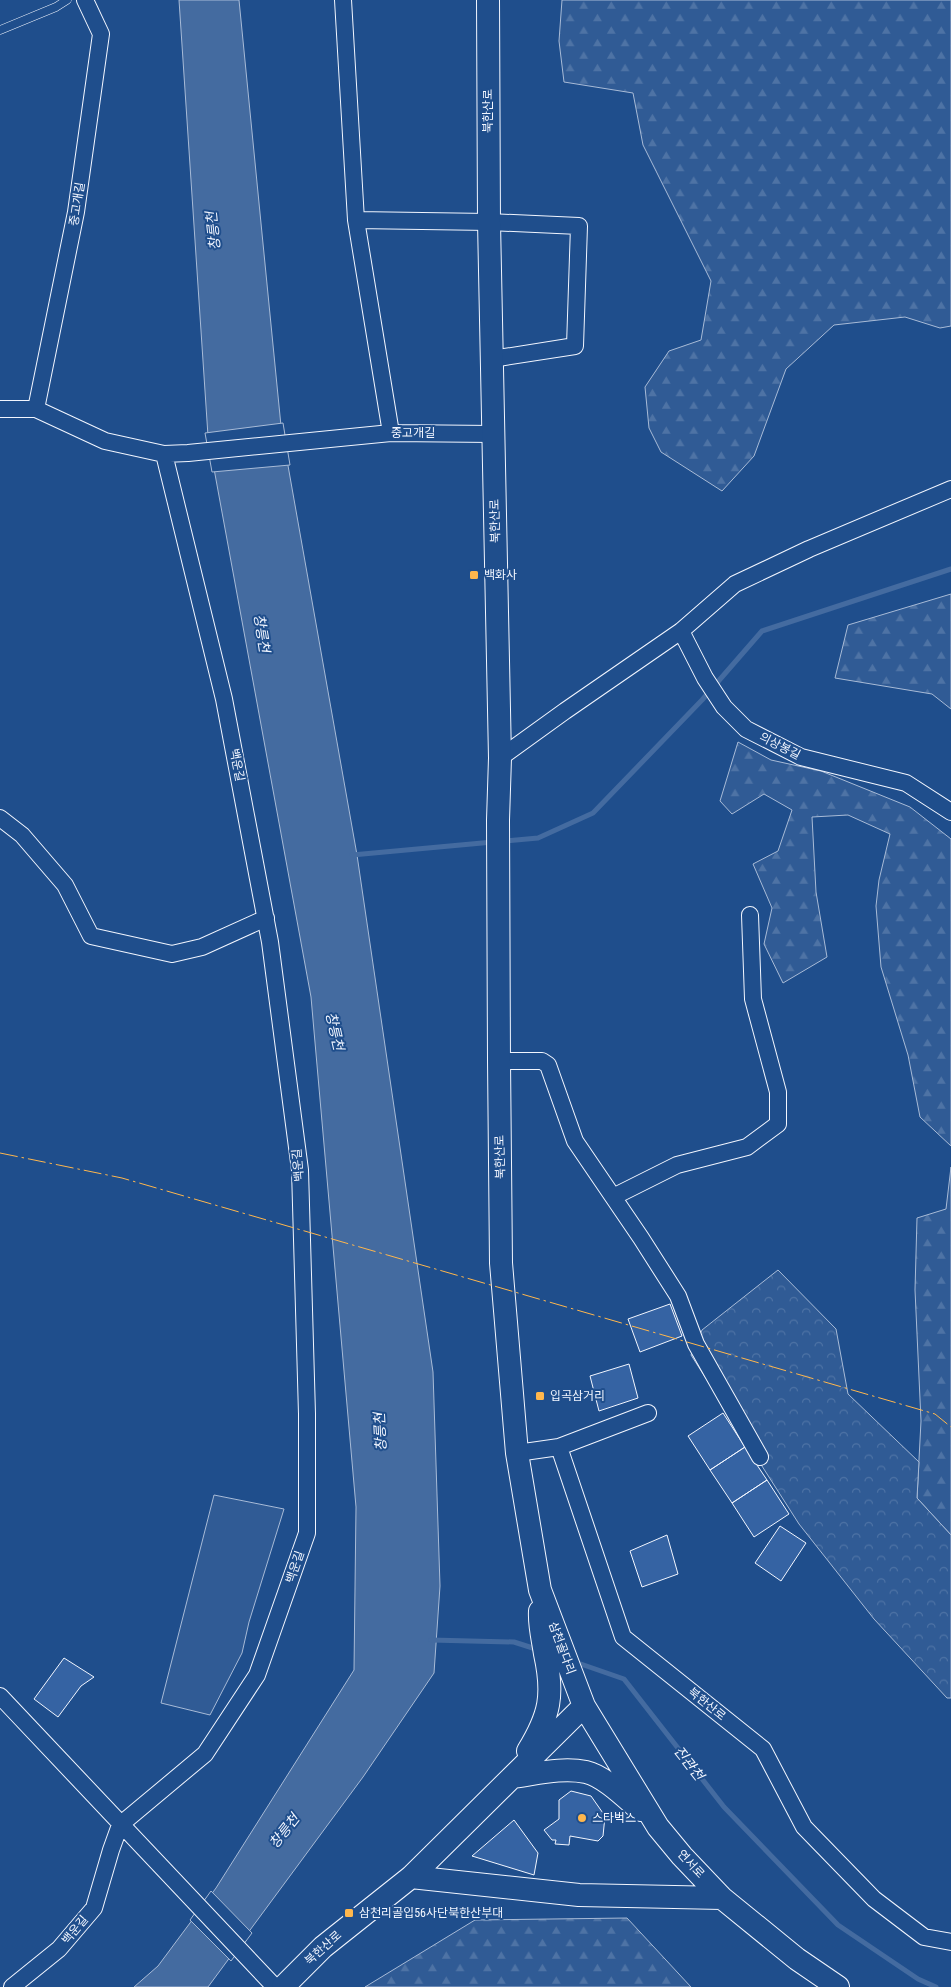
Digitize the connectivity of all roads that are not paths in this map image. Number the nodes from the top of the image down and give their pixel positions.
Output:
1 (67, 0) edge
2 (85, 0) edge
3 (343, 0) edge
4 (488, 0) edge
5 (0, 30) edge
6 (356, 220) junction
7 (489, 222) junction
8 (492, 359) junction
9 (0, 409) edge
10 (36, 409) junction
11 (392, 433) junction
12 (493, 434) junction
13 (164, 454) junction
14 (951, 489) edge
15 (681, 631) junction
16 (500, 758) junction
17 (951, 812) edge
18 (0, 818) edge
19 (750, 915) dead end
20 (266, 918) junction
21 (499, 1061) junction
22 (613, 1197) junction
23 (648, 1413) dead end
24 (559, 1447) junction
25 (517, 1452) junction
26 (760, 1457) dead end
27 (540, 1590) junction
28 (0, 1696) edge
29 (584, 1706) junction
30 (512, 1777) junction
31 (658, 1827) junction
32 (127, 1830) junction
33 (411, 1877) junction
34 (722, 1898) junction
35 (951, 1942) edge
36 (12, 1987) edge
37 (275, 1987) edge
38 (283, 1987) edge
39 (838, 1987) edge

1 - 5 lane
2 - 10 street, 중고개길
3 - 6 street
4 - 7 main road, 북한산로
6 - 7 street
6 - 11 street
7 - 8 main road, 북한산로
7 - 8 street
8 - 12 main road, 북한산로
9 - 10 street
10 - 13 street
11 - 12 street, 중고개길
11 - 13 street, 중고개길
12 - 16 main road, 북한산로
13 - 20 street, 백운길
14 - 15 street
15 - 16 street
15 - 17 street, 의상봉길
16 - 21 main road, 북한산로
18 - 20 street
19 - 22 street
20 - 32 street, 백운길
21 - 22 street
21 - 25 main road, 북한산로
22 - 26 street
23 - 24 street
24 - 25 street
24 - 35 street, 북한산로
25 - 27 main road, 북한산로
27 - 29 main road, 삼천골다리
27 - 30 main road
28 - 32 street
29 - 30 main road, 북한산로
29 - 31 main road, 연서로
30 - 31 main road
30 - 33 main road, 북한산로
31 - 34 main road, 연서로
32 - 36 street, 백운길
32 - 37 street
33 - 34 main road
33 - 38 main road, 북한산로
34 - 39 main road, 연서로

